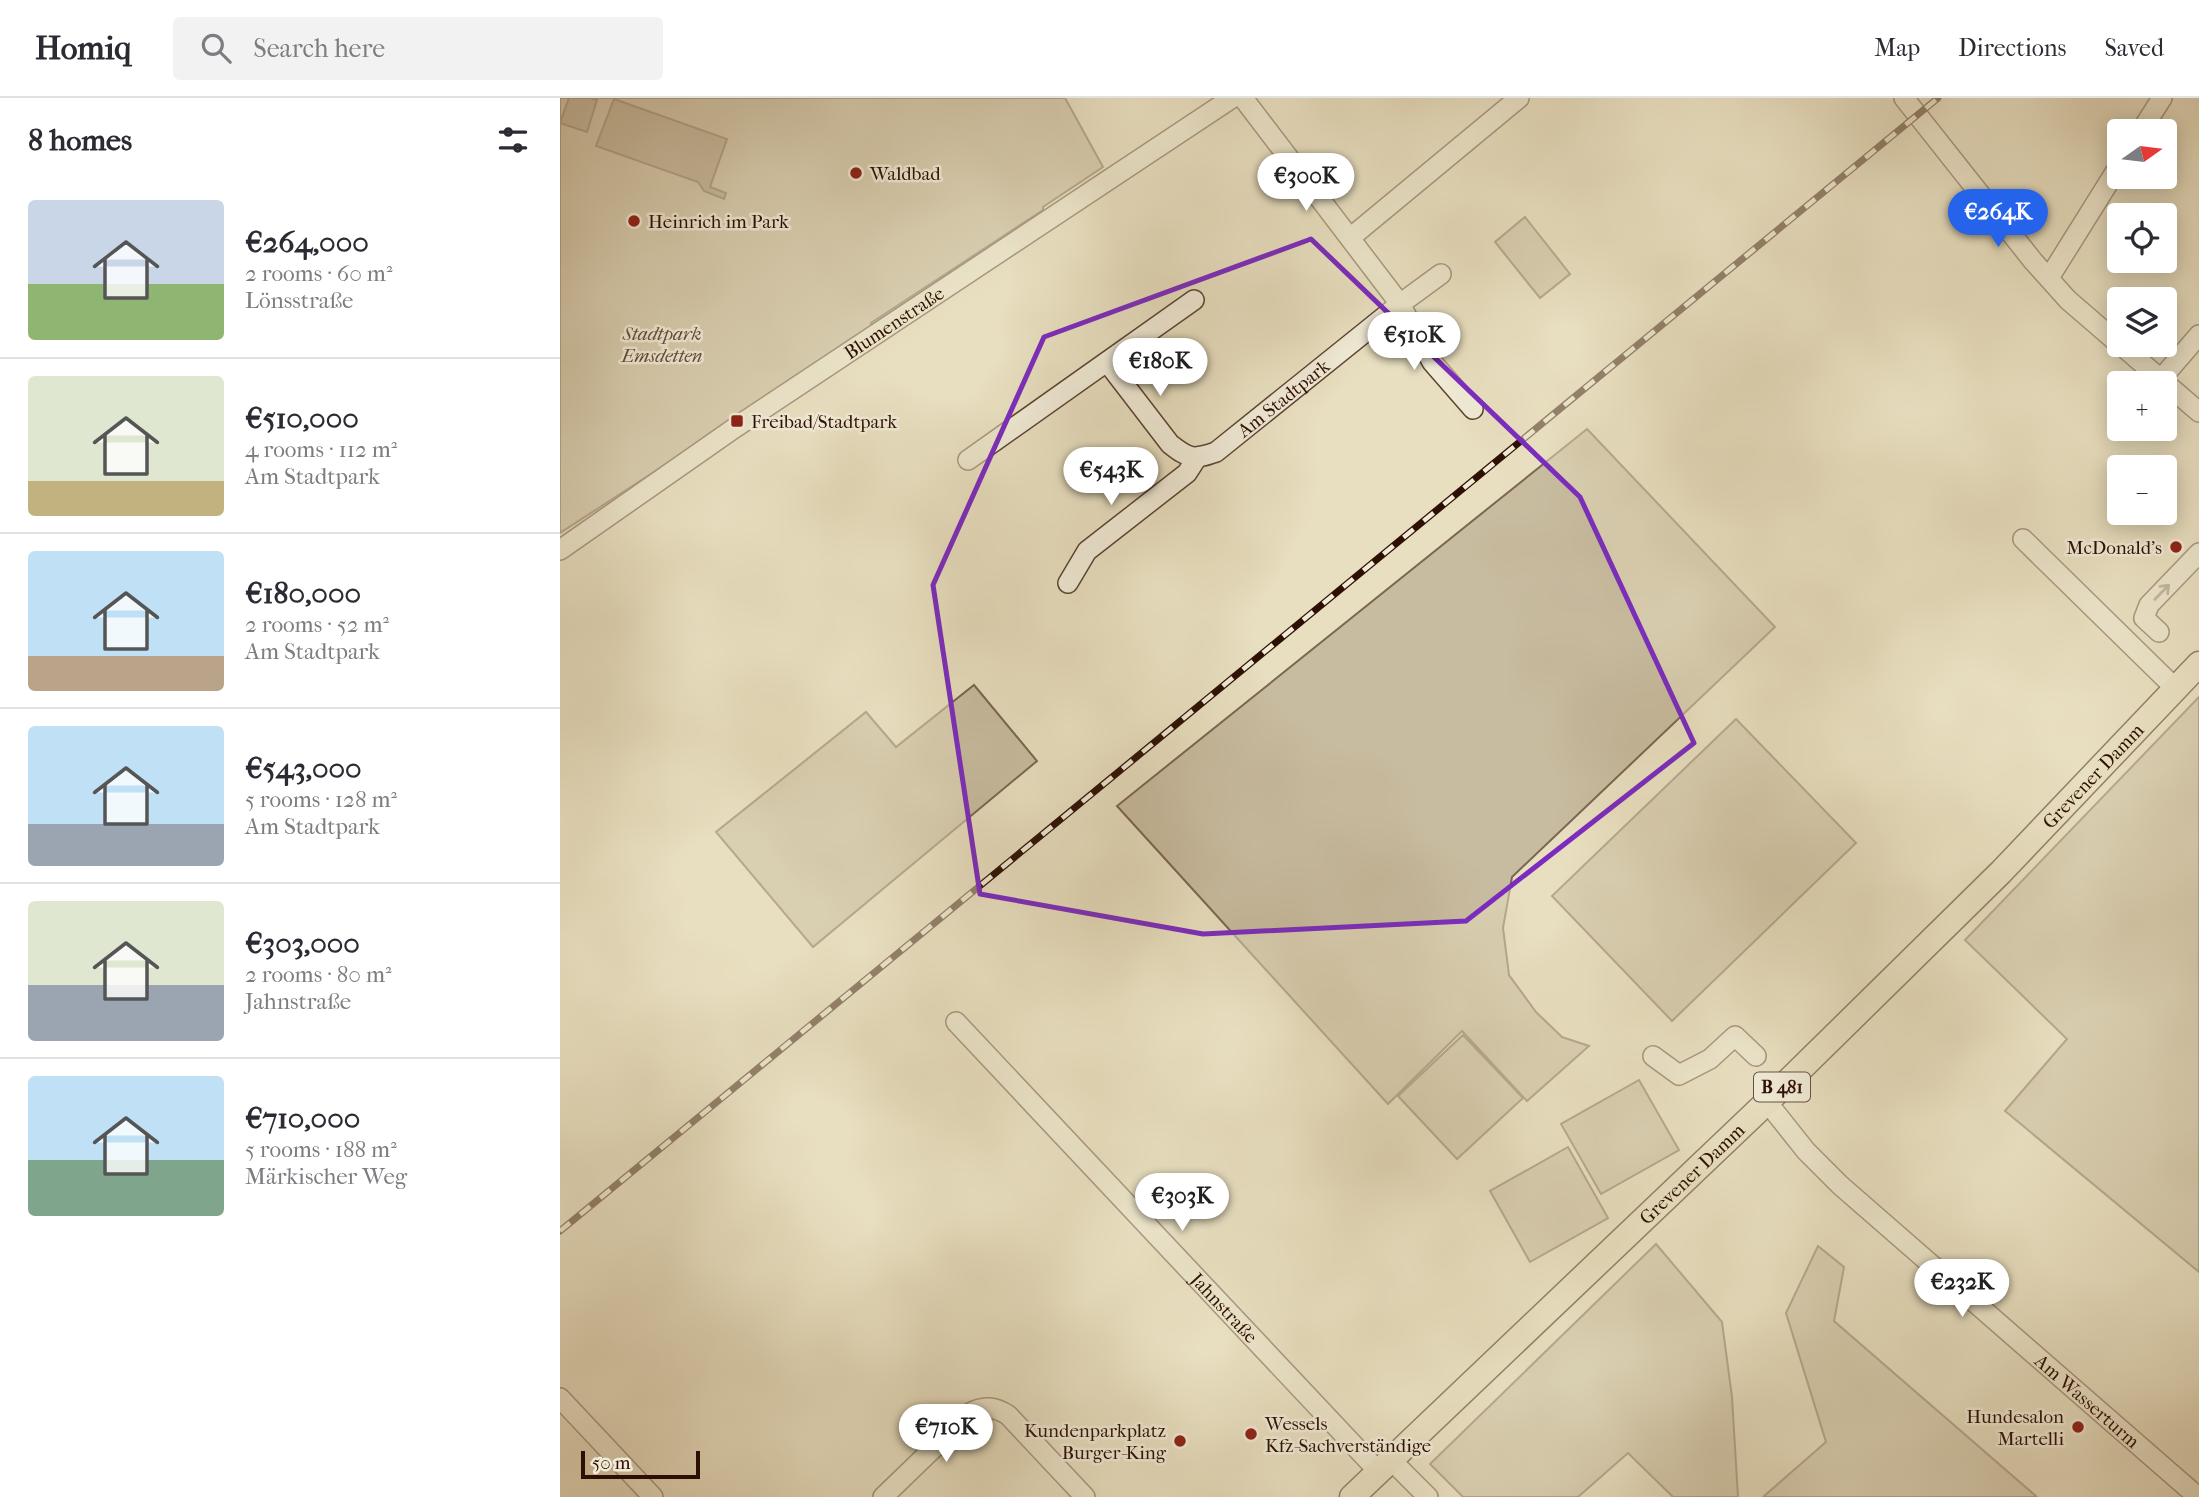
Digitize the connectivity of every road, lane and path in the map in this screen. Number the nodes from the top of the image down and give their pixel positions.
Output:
1 (1233, 98) edge
2 (1243, 98) edge
3 (1519, 98) edge
4 (1904, 98) edge
5 (2162, 98) edge
6 (2149, 119) edge
7 (2107, 185) edge
8 (1350, 237) junction
9 (1441, 274) dead end
10 (2049, 278) junction
11 (1194, 300) dead end
12 (1400, 304) junction
13 (2107, 333) edge
14 (2199, 335) edge
15 (2135, 357) edge
16 (1107, 362) junction
17 (2152, 371) edge
18 (2168, 371) edge
19 (2177, 393) edge
20 (1474, 409) dead end
21 (2199, 412) edge
22 (1196, 458) junction
23 (968, 460) dead end
24 (2023, 539) dead end
25 (560, 550) edge
26 (2199, 553) edge
27 (1068, 583) dead end
28 (2159, 632) dead end
29 (2199, 664) edge
30 (2176, 689) junction
31 (956, 1021) dead end
32 (1756, 1055) dead end
33 (1653, 1056) dead end
34 (1767, 1102) junction
35 (560, 1398) edge
36 (1385, 1466) junction
37 (653, 1497) edge
38 (883, 1497) edge
39 (1085, 1497) edge
40 (1352, 1497) edge
41 (1428, 1497) edge
42 (2197, 1497) edge

1 - 25 street, Blumenstraße
2 - 8 street
3 - 8 street
4 - 10 street
5 - 6 street
7 - 10 street
8 - 12 street
9 - 12 street, Am Stadtpark
10 - 13 street
11 - 16 street
12 - 20 street
12 - 22 street, Am Stadtpark
14 - 18 street
15 - 17 street
16 - 22 street
16 - 23 street
19 - 21 street
22 - 27 street, Am Stadtpark
24 - 30 street
28 -> 26 street
29 - 30 main road, Grevener Damm / B 481
30 - 34 main road, Grevener Damm / B 481
31 - 36 street, Jahnstraße
32 - 33 street
34 - 36 main road, Grevener Damm / B 481
34 - 42 street, Am Wasserturm
35 - 37 street
36 - 40 main road, Grevener Damm / B 481
36 - 41 street, Jahnstraße
38 - 39 street

